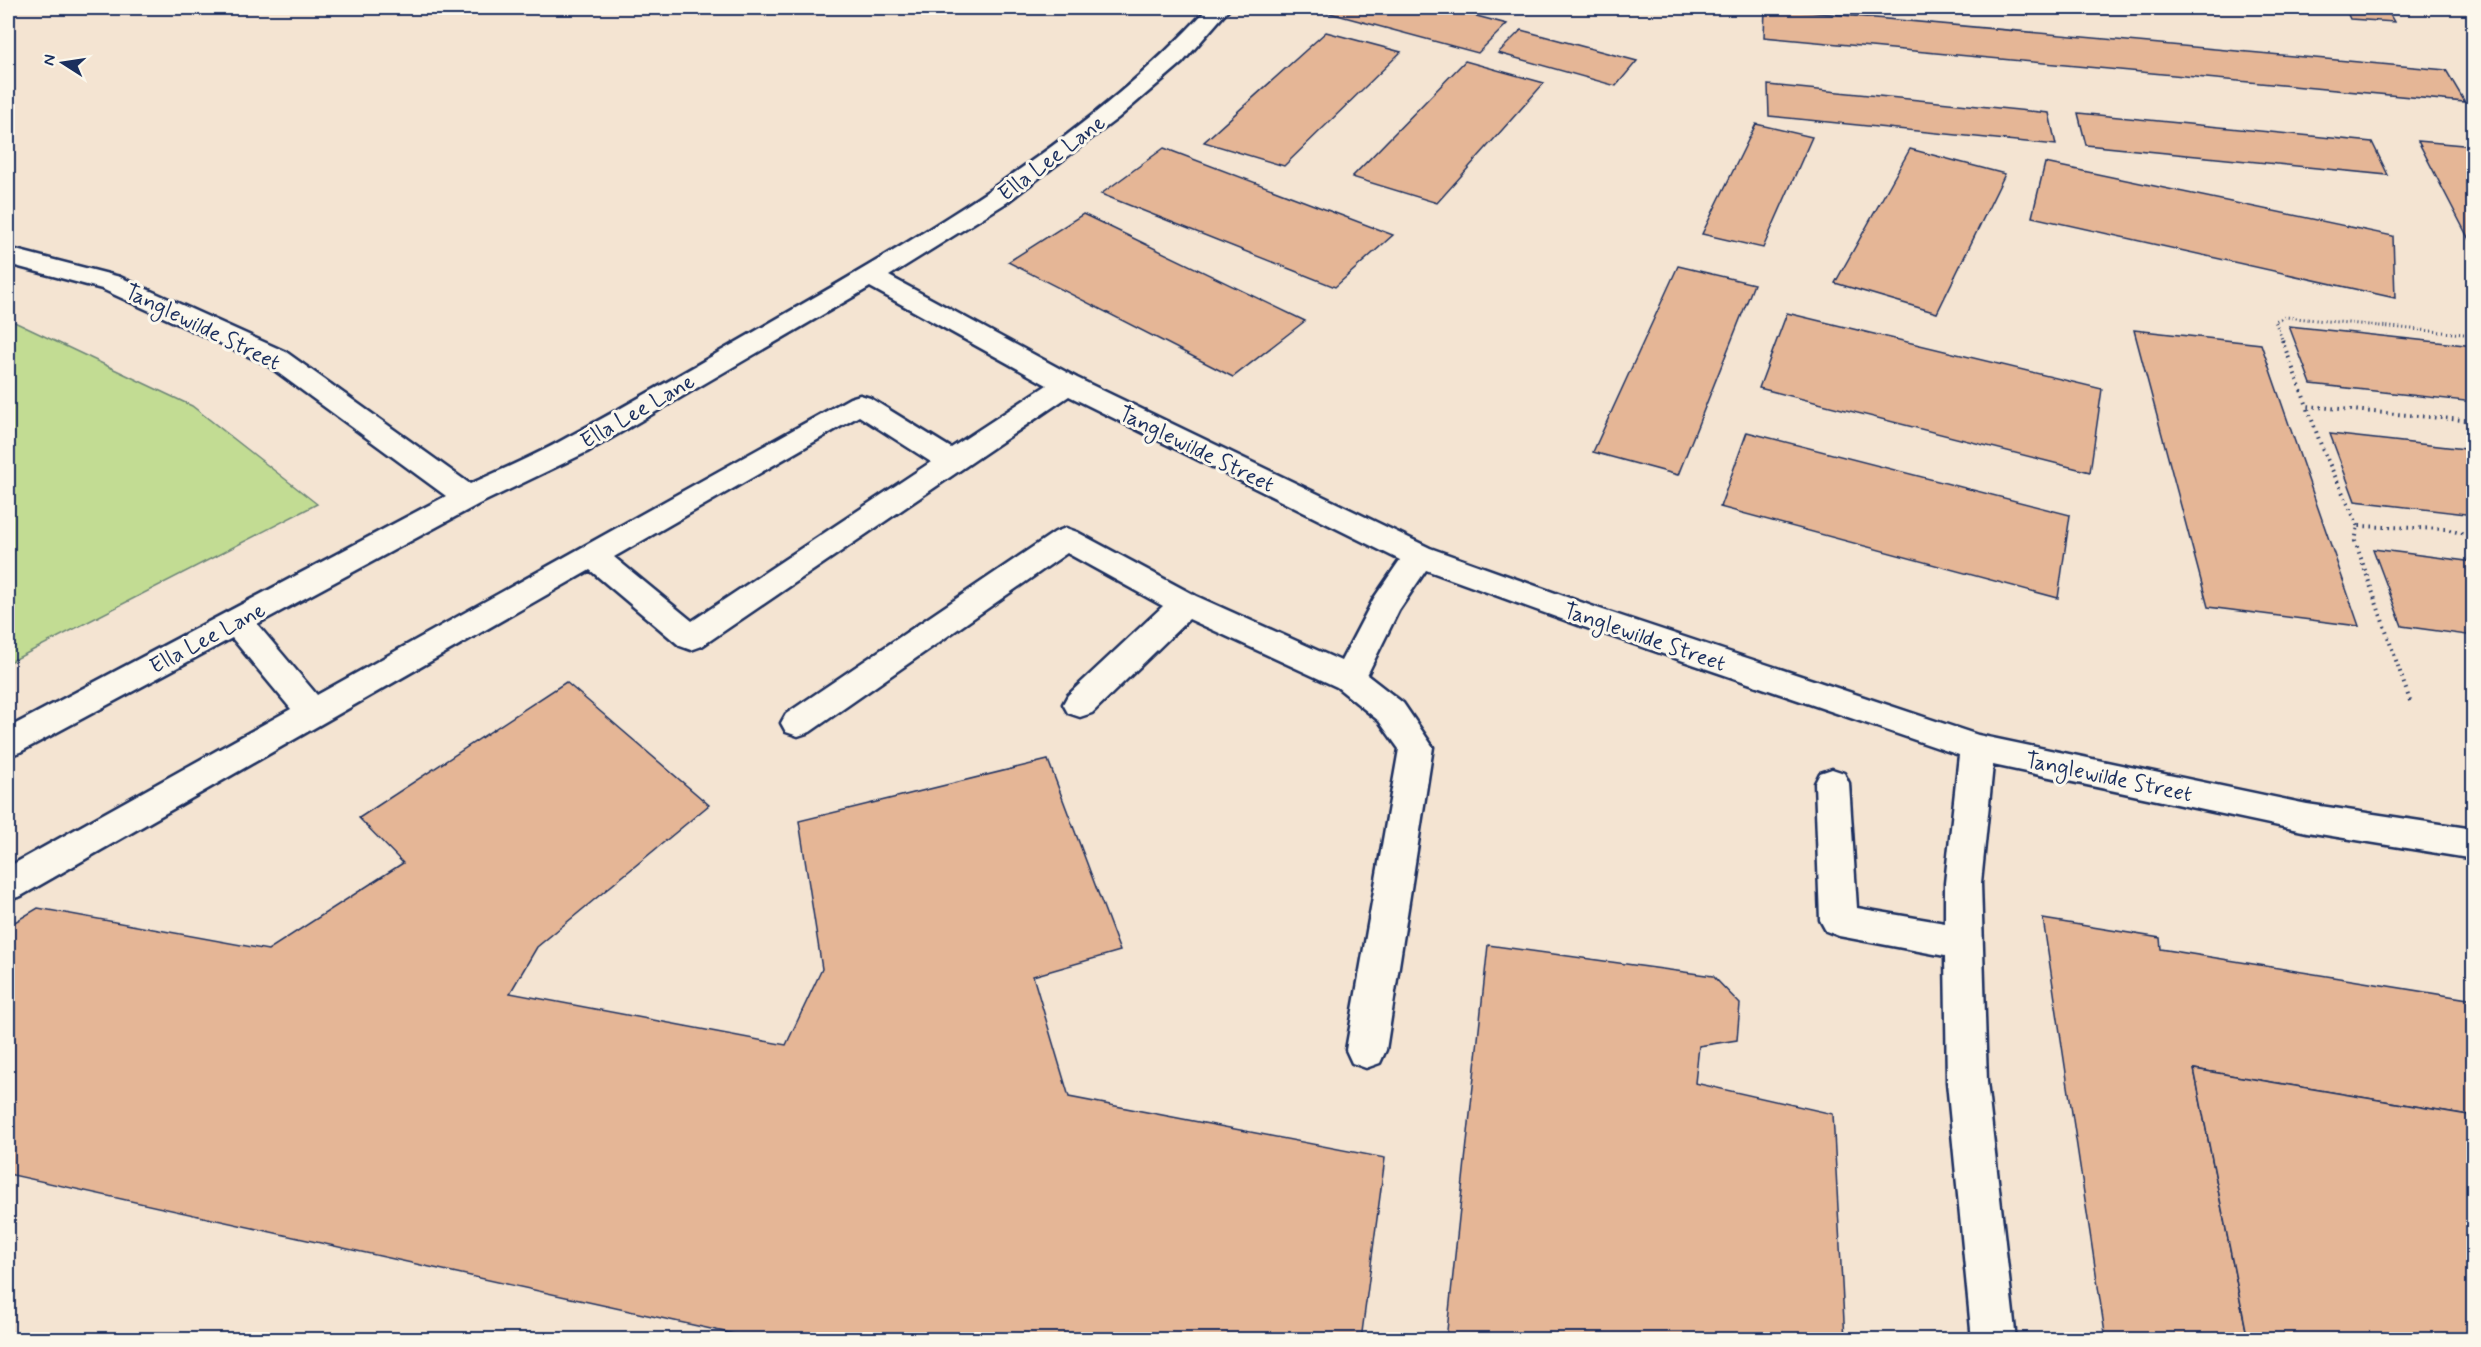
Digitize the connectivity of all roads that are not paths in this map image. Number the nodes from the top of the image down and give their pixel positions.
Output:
1 (1219, 8) edge
2 (8, 256) edge
3 (870, 276) junction
4 (1067, 384) junction
5 (952, 462) junction
6 (468, 497) junction
7 (592, 555) junction
8 (1419, 556) junction
9 (1185, 604) junction
10 (236, 621) junction
11 (1349, 678) junction
12 (1080, 704) dead end
13 (313, 713) junction
14 (798, 723) dead end
15 (8, 743) edge
16 (1977, 748) junction
17 (1832, 783) dead end
18 (2474, 844) edge
19 (8, 885) edge
20 (1964, 943) junction
21 (1366, 1050) dead end
22 (1994, 1340) edge

1 - 3 street, Ella Lee Lane
2 - 6 street, Tanglewilde Street
3 - 4 street, Tanglewilde Street
3 - 6 street, Ella Lee Lane
4 - 5 street
4 - 8 street, Tanglewilde Street
5 - 7 street
5 - 7 street
6 - 10 street, Ella Lee Lane
7 - 13 street
8 - 11 street
8 - 16 street, Tanglewilde Street
9 - 11 street
9 - 12 street
9 - 14 street
10 - 13 street
10 - 15 street, Ella Lee Lane
11 - 21 street
13 - 19 street
16 - 18 street, Tanglewilde Street
16 - 20 street
17 - 20 street
20 - 22 street

